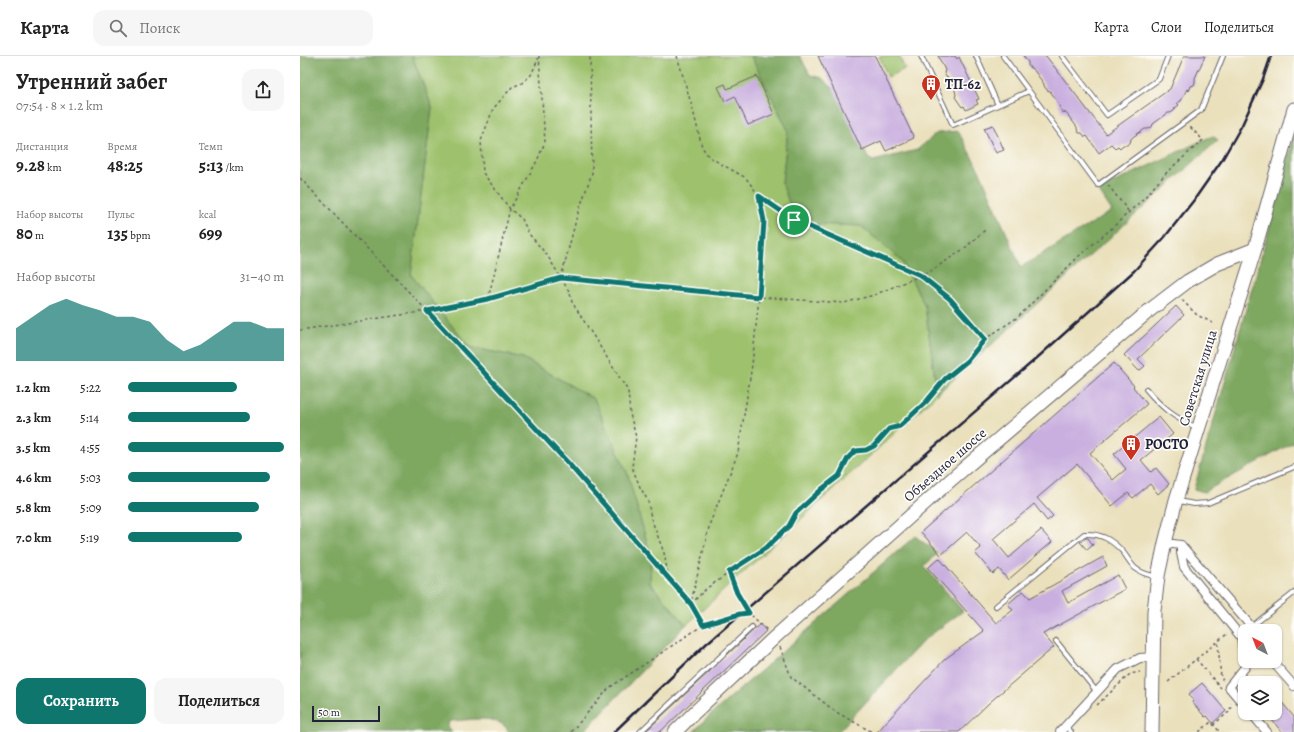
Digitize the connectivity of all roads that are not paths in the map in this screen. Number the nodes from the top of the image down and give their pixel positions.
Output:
1 (921, 56) edge
2 (976, 56) edge
3 (1003, 56) edge
4 (1062, 56) edge
5 (1168, 56) edge
6 (1223, 56) edge
7 (1029, 91) junction
8 (998, 104) junction
9 (1294, 109) edge
10 (1255, 249) junction
11 (1146, 389) dead end
12 (1198, 428) junction
13 (1294, 467) edge
14 (1176, 500) junction
15 (1165, 543) junction
16 (1182, 545) junction
17 (1158, 576) junction
18 (1294, 593) edge
19 (996, 606) dead end
20 (1249, 624) edge
21 (1259, 624) edge
22 (752, 627) dead end
23 (1238, 633) edge
24 (1056, 641) dead end
25 (1153, 657) junction
26 (1244, 668) edge
27 (1278, 668) edge
28 (1294, 686) edge
29 (1097, 692) junction
30 (1238, 698) edge
31 (1256, 720) edge
32 (1066, 730) edge
33 (640, 732) edge
34 (675, 732) edge
35 (1152, 732) edge
36 (1267, 732) edge

1 - 8 lane
2 - 8 lane
3 - 7 lane
4 - 5 lane
6 - 7 lane
7 - 8 lane
9 - 10 main road, Советская улица
10 - 12 main road, Советская улица
10 - 34 main road, Объездное шоссе
11 - 12 lane
12 - 14 main road, Советская улица
13 - 14 lane
14 - 15 main road, Советская улица
15 - 16 street
15 - 17 main road, Советская улица
16 - 20 street
16 - 23 street
17 - 19 lane
17 - 25 main road, Советская улица
18 - 21 lane
22 - 33 lane
24 - 29 lane
25 - 29 street
25 - 35 main road, Советская улица
26 - 30 street
27 - 28 street
29 - 32 street
31 - 36 street

